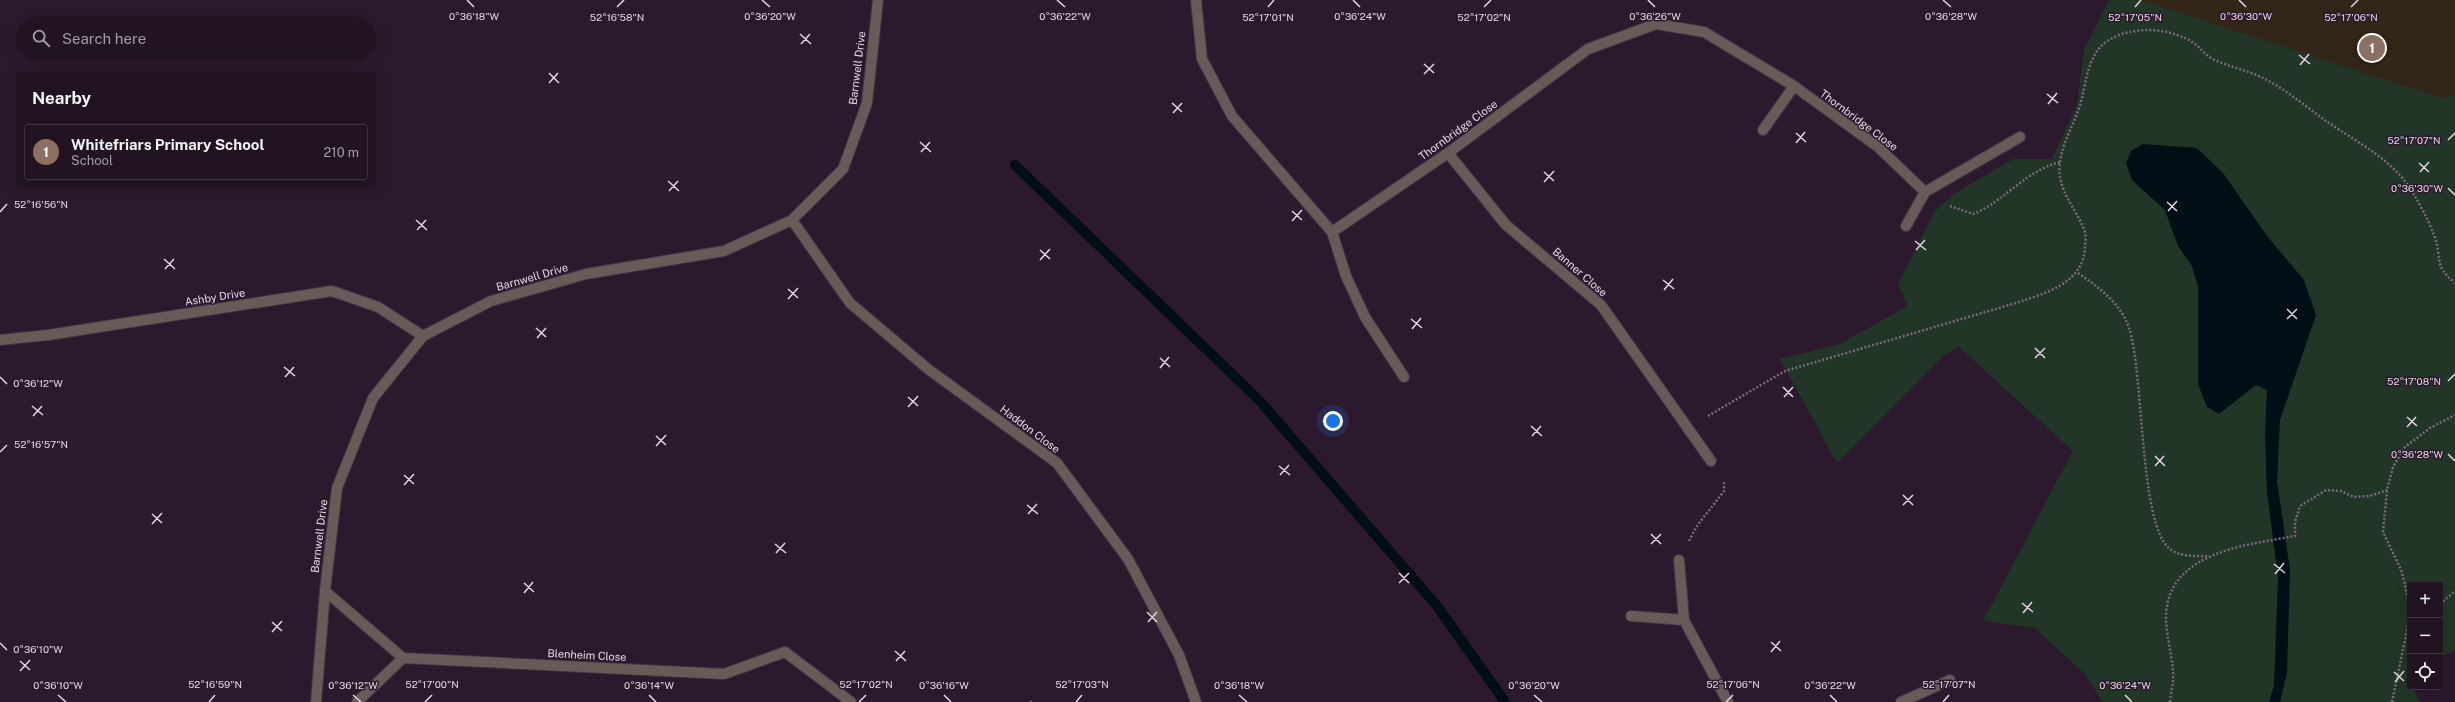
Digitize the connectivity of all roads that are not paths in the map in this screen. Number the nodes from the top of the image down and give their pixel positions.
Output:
1 (878, 0) edge
2 (1196, 0) edge
3 (1794, 86) junction
4 (1763, 130) dead end
5 (2020, 137) dead end
6 (1448, 153) junction
7 (1925, 192) junction
8 (792, 220) junction
9 (1906, 226) dead end
10 (1332, 232) junction
11 (423, 336) junction
12 (0, 340) edge
13 (1404, 377) dead end
14 (1711, 460) road end
15 (1679, 560) road end
16 (325, 591) junction
17 (1631, 616) dead end
18 (1684, 620) junction
19 (403, 658) junction
20 (1950, 680) dead end
21 (316, 702) edge
22 (357, 702) edge
23 (851, 702) edge
24 (1196, 702) edge
25 (1728, 702) edge
26 (1901, 702) edge

1 - 8 street, Barnwell Drive
2 - 10 street
3 - 4 street
3 - 6 street, Thornbridge Close
3 - 7 street, Thornbridge Close
5 - 7 street
6 - 10 street, Thornbridge Close
6 - 14 street, Banner Close
7 - 9 street
8 - 11 street, Barnwell Drive
8 - 24 street, Haddon Close
10 - 13 street
11 - 12 street, Ashby Drive
11 - 16 street, Barnwell Drive
15 - 18 street
16 - 19 street
16 - 21 street, Barnwell Drive
17 - 18 street
18 - 25 street
19 - 22 street
19 - 23 street, Blenheim Close
20 - 26 street

